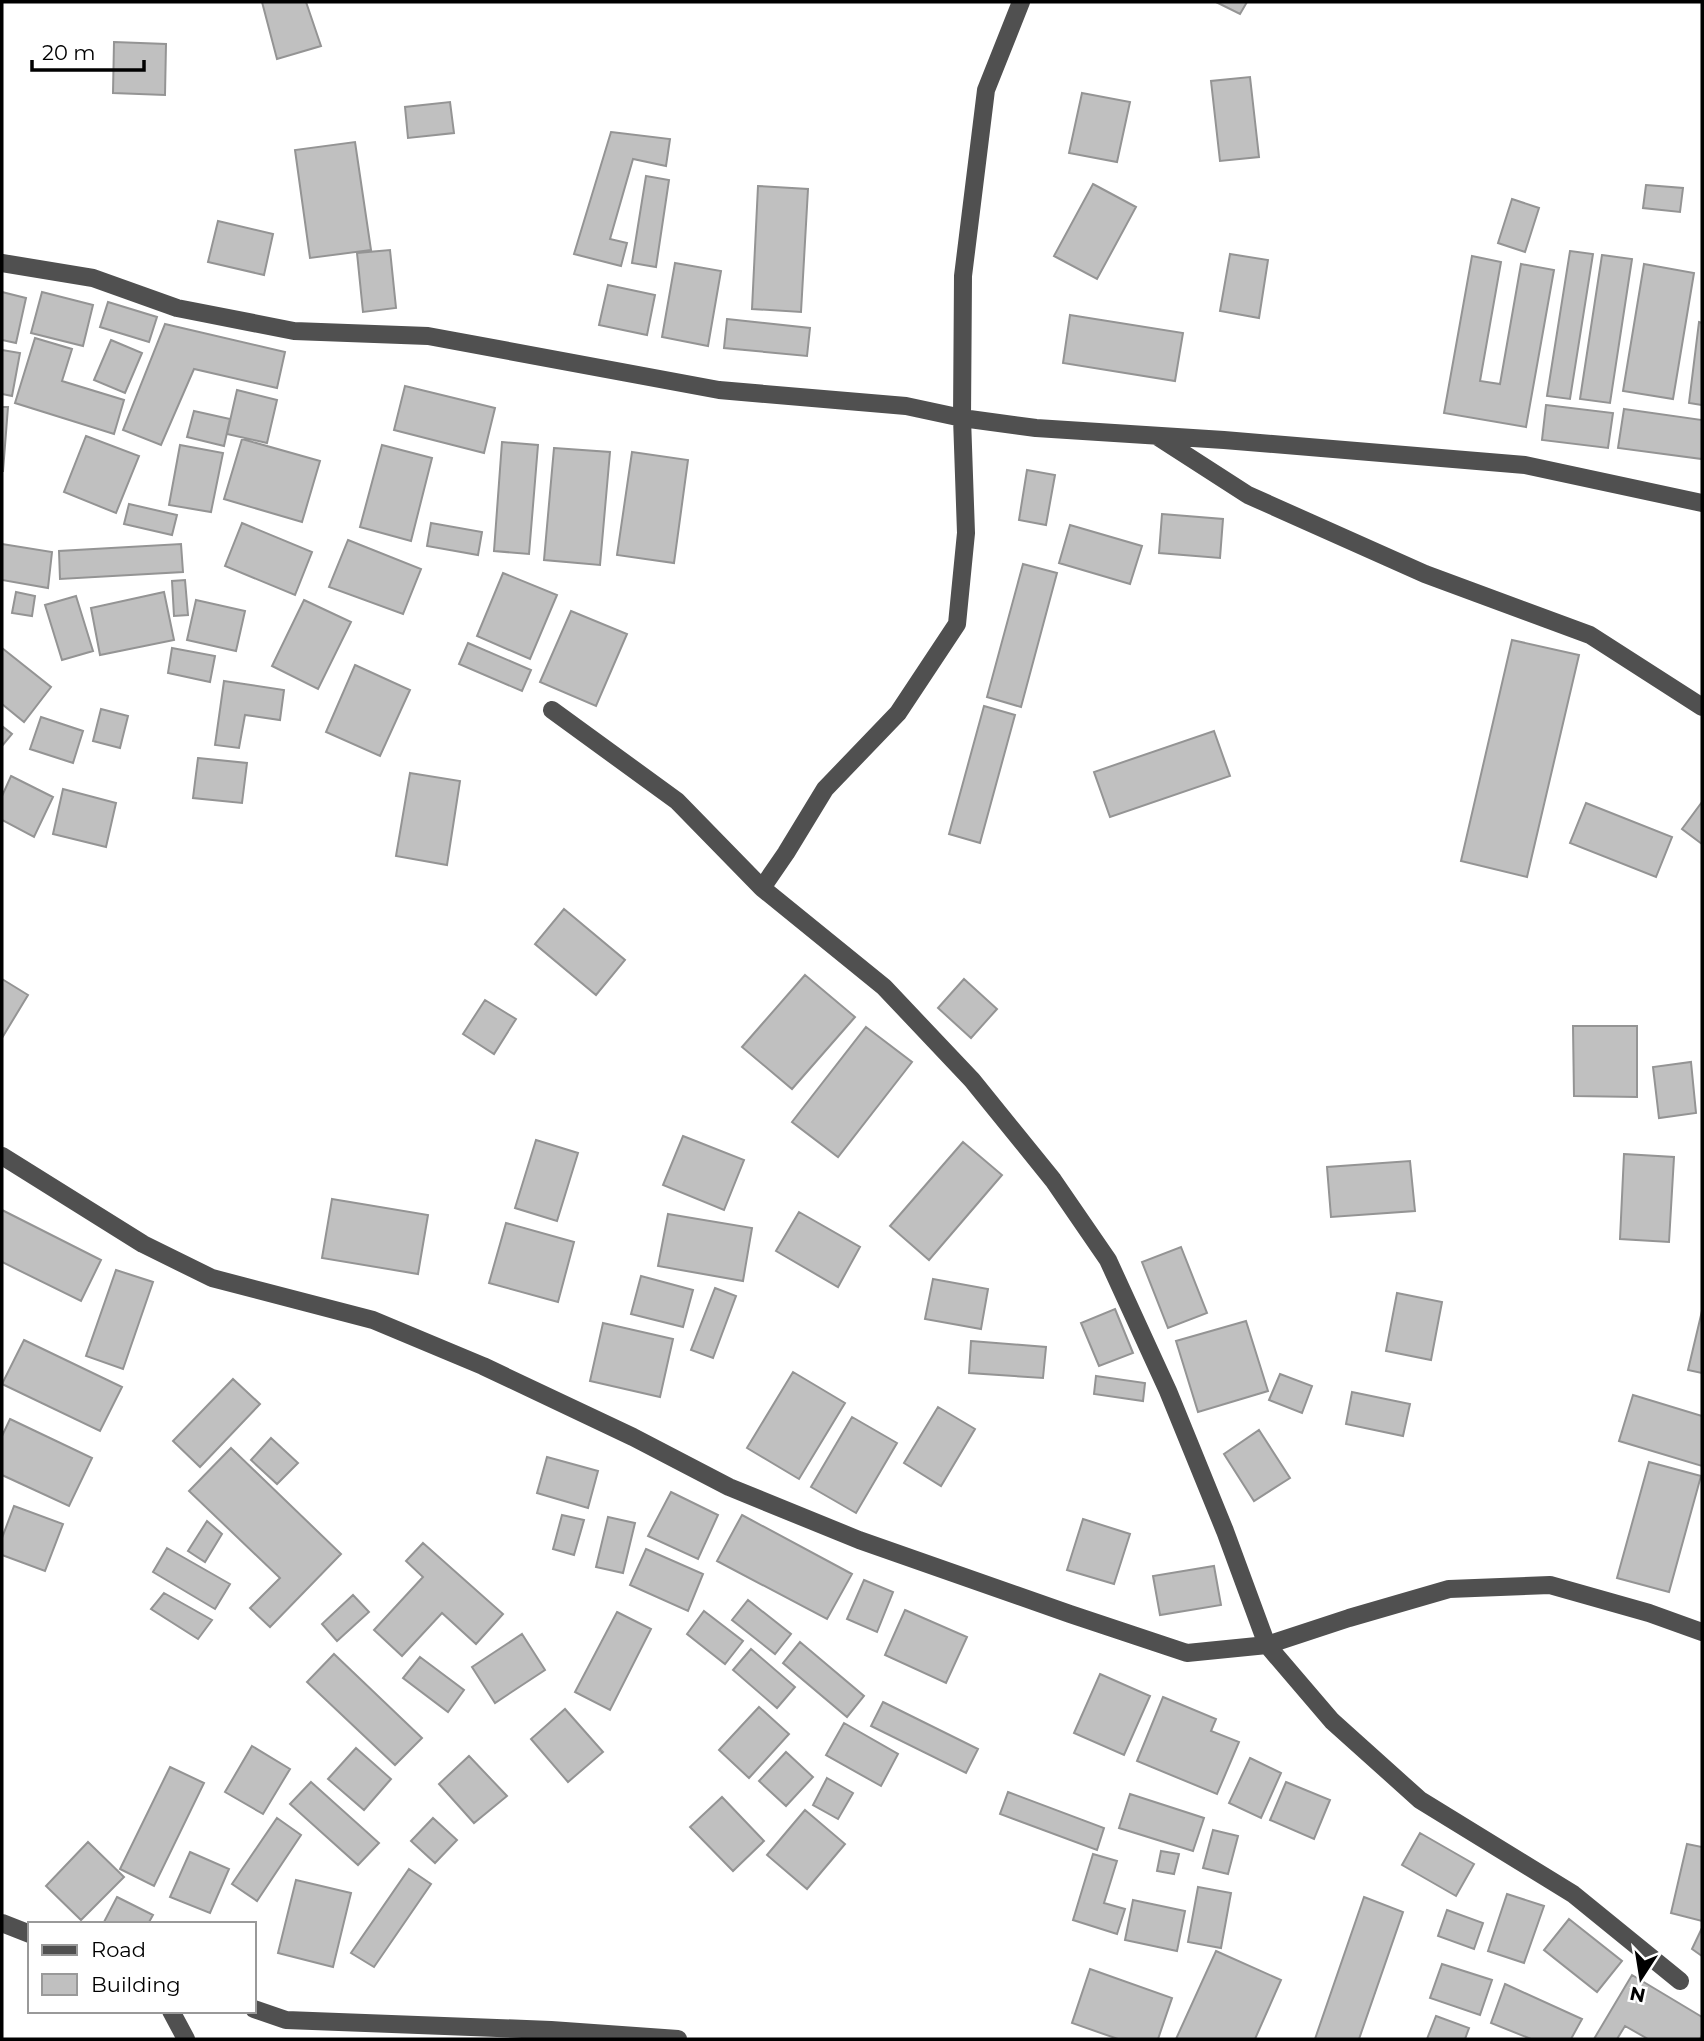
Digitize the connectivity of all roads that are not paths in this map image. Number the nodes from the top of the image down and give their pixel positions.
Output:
1 (1021, 2) edge
2 (2, 263) edge
3 (962, 418) junction
4 (1155, 435) junction
5 (1702, 503) edge
6 (1702, 707) edge
7 (552, 710) dead end
8 (762, 888) junction
9 (2, 1156) edge
10 (1702, 1632) edge
11 (1268, 1645) junction
12 (2, 1923) edge
13 (28, 1933) edge
14 (1680, 1981) dead end
15 (256, 2011) edge
16 (172, 2013) edge
17 (186, 2039) edge
18 (678, 2039) edge

1 - 3 street
2 - 3 street
3 - 4 street
3 - 8 street
4 - 5 street
4 - 6 street
7 - 8 street
8 - 11 street
9 - 11 street
10 - 11 street
11 - 14 street
12 - 13 street
15 - 18 street
16 - 17 street

